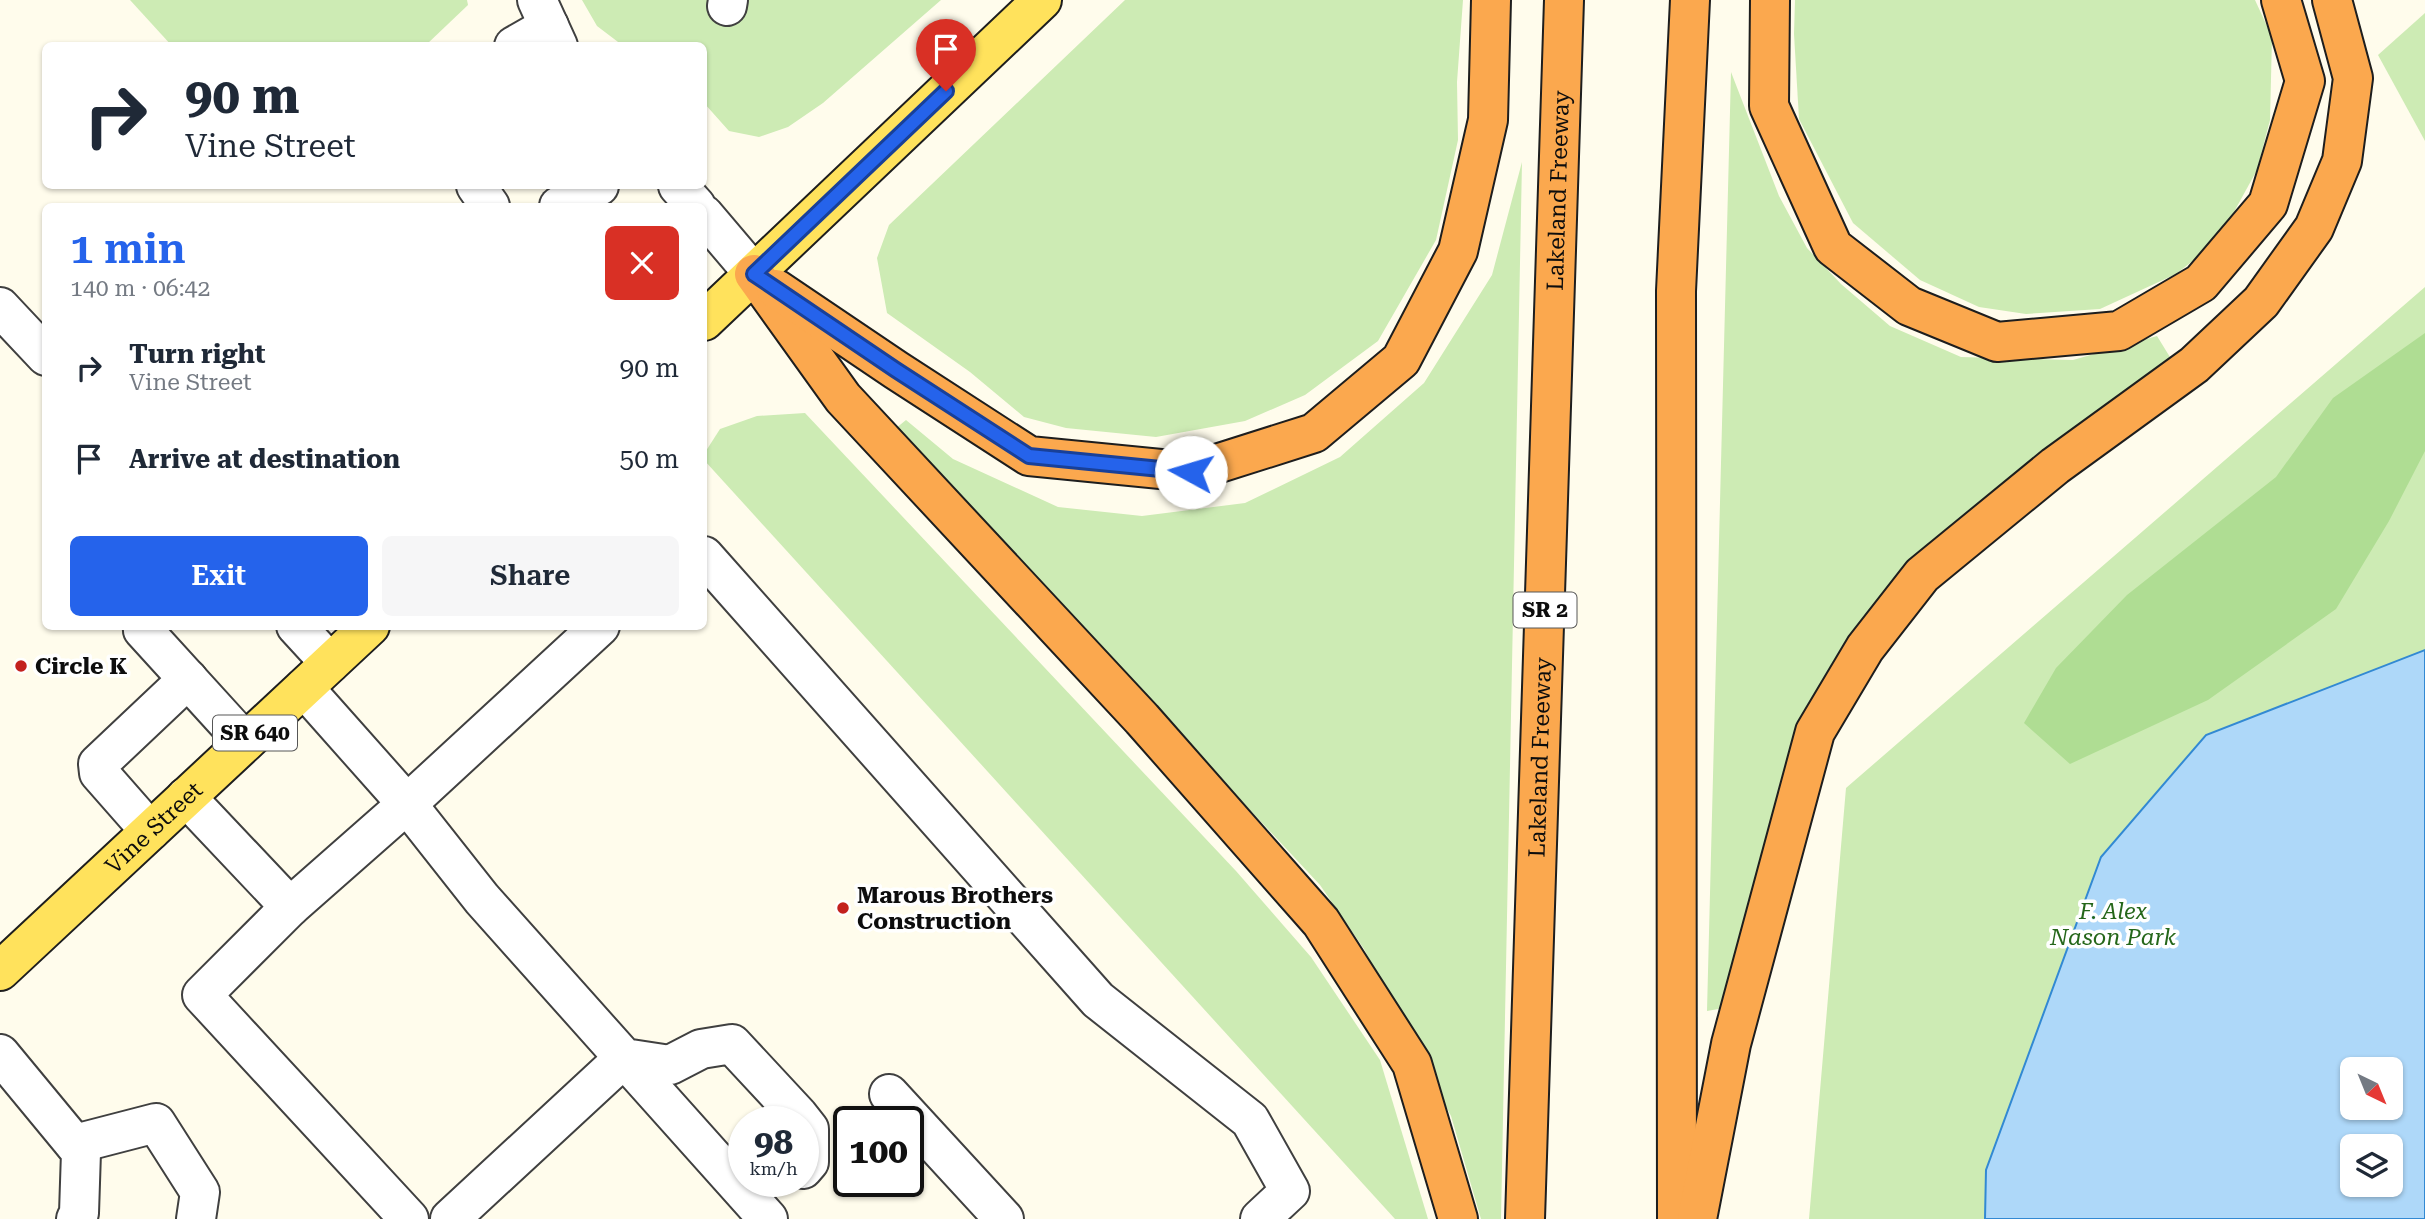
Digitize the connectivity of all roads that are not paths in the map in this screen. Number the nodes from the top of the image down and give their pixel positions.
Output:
1 (1042, 0) edge
2 (1491, 0) edge
3 (1564, 0) edge
4 (1690, 0) edge
5 (1770, 0) edge
6 (2281, 0) edge
7 (2332, 0) edge
8 (548, 24) edge
9 (520, 42) edge
10 (592, 189) edge
11 (681, 189) edge
12 (564, 203) edge
13 (693, 203) edge
14 (707, 219) edge
15 (754, 274) junction
16 (0, 307) edge
17 (707, 318) edge
18 (42, 352) edge
19 (707, 559) edge
20 (144, 630) edge
21 (298, 630) edge
22 (366, 630) edge
23 (596, 630) edge
24 (317, 676) junction
25 (188, 680) junction
26 (246, 742) junction
27 (186, 797) junction
28 (407, 804) junction
29 (150, 831) junction
30 (290, 907) junction
31 (0, 971) edge
32 (0, 1054) edge
33 (624, 1058) junction
34 (889, 1094) dead end
35 (790, 1106) edge
36 (75, 1144) junction
37 (780, 1197) edge
38 (765, 1216) edge
39 (76, 1219) edge
40 (196, 1219) edge
41 (409, 1219) edge
42 (450, 1219) edge
43 (1004, 1219) edge
44 (1260, 1219) edge
45 (1458, 1219) edge
46 (1525, 1219) edge
47 (1677, 1219) edge
48 (1697, 1219) edge

1 - 15 main road
2 - 15 highway
3 - 46 highway, Lakeland Freeway / SR 2
4 - 47 highway
5 - 6 highway
7 - 48 highway
8 - 9 street
10 - 12 street
11 - 13 street
14 - 15 street
15 - 17 main road
15 - 45 highway
16 - 18 street
19 - 44 street
20 - 25 street
21 - 24 street
22 - 24 main road, Vine Street / SR 640
23 - 28 street
24 - 26 main road, Vine Street / SR 640
24 - 28 street
25 - 26 street
25 - 29 street
26 - 27 main road, Vine Street / SR 640
27 - 29 main road, Vine Street / SR 640
27 - 30 street
28 - 30 street
28 - 33 street
29 - 31 main road, Vine Street / SR 640
30 - 41 street
32 - 36 street
33 - 35 street
33 - 38 street
33 - 42 street
34 - 43 street
36 - 39 street
36 - 40 street
37 - 38 street

